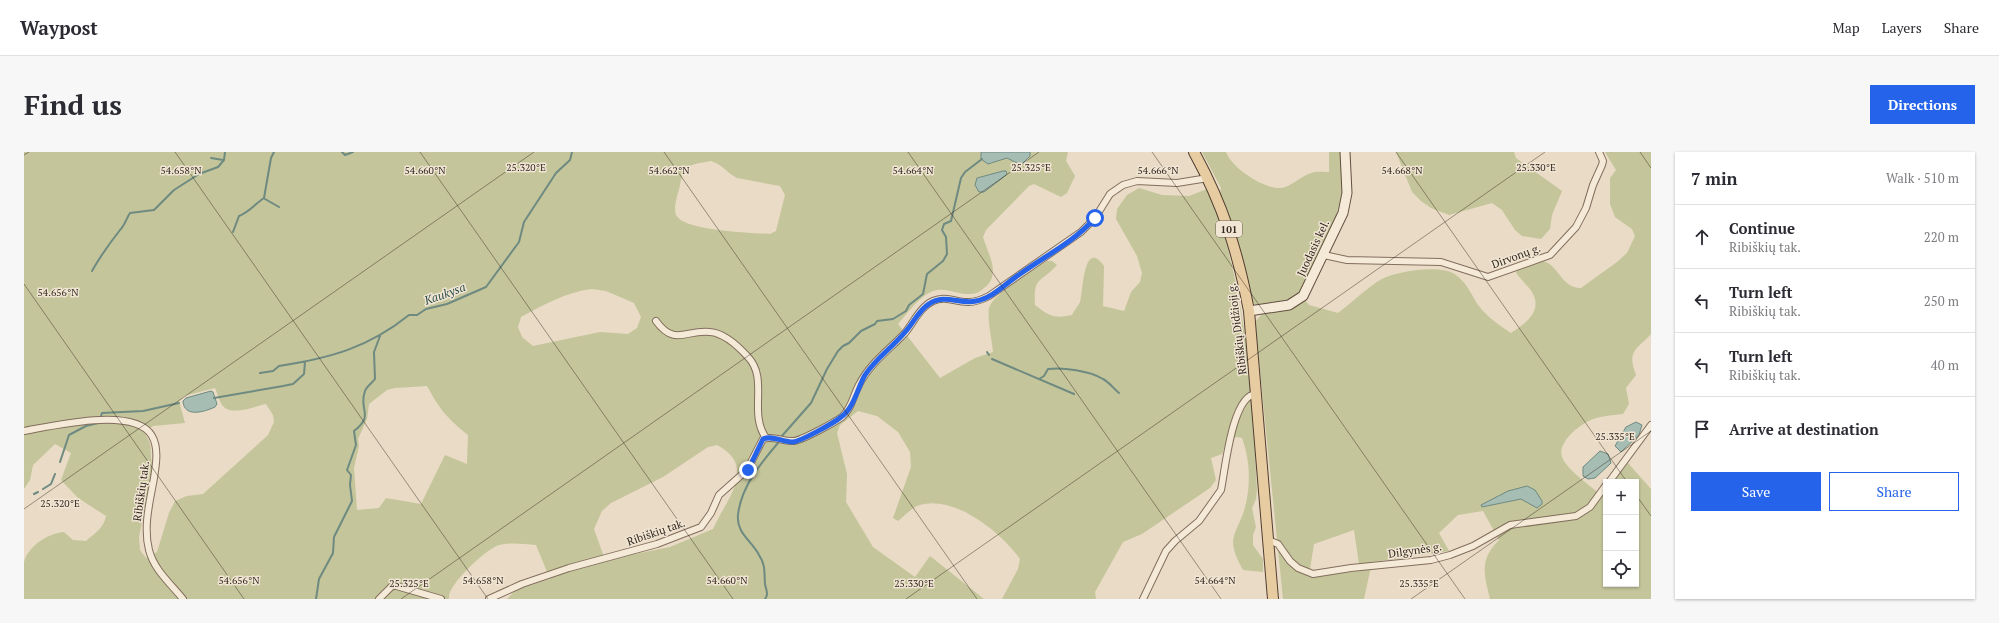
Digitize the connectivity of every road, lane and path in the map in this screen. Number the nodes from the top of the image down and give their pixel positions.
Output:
1 (1194, 152) edge
2 (1345, 152) edge
3 (1599, 152) edge
4 (1208, 178) junction
5 (1324, 255) junction
6 (1249, 311) junction
7 (656, 321) dead end
8 (1256, 394) junction
9 (1651, 425) edge
10 (24, 431) edge
11 (766, 438) junction
12 (1611, 479) edge
13 (1603, 490) edge
14 (1268, 540) junction
15 (184, 599) edge
16 (379, 599) edge
17 (441, 599) edge
18 (489, 599) edge
19 (1143, 599) edge
20 (1273, 599) edge

1 - 4 main road, Ribiškių Didžioji g. / 101
2 - 5 street, Juodasis kel.
3 - 5 street, Dirvonų g.
4 - 6 main road, Ribiškių Didžioji g. / 101
4 - 11 street
5 - 6 street, Juodasis kel.
6 - 8 main road, Ribiškių Didžioji g. / 101
7 - 11 street
8 - 14 main road, 101
8 - 19 street
9 - 12 street
10 - 15 street, Ribiškių tak.
11 - 18 street, Ribiškių tak.
13 - 14 street, Dilgynės g.
14 - 20 main road, 101
16 - 17 street

